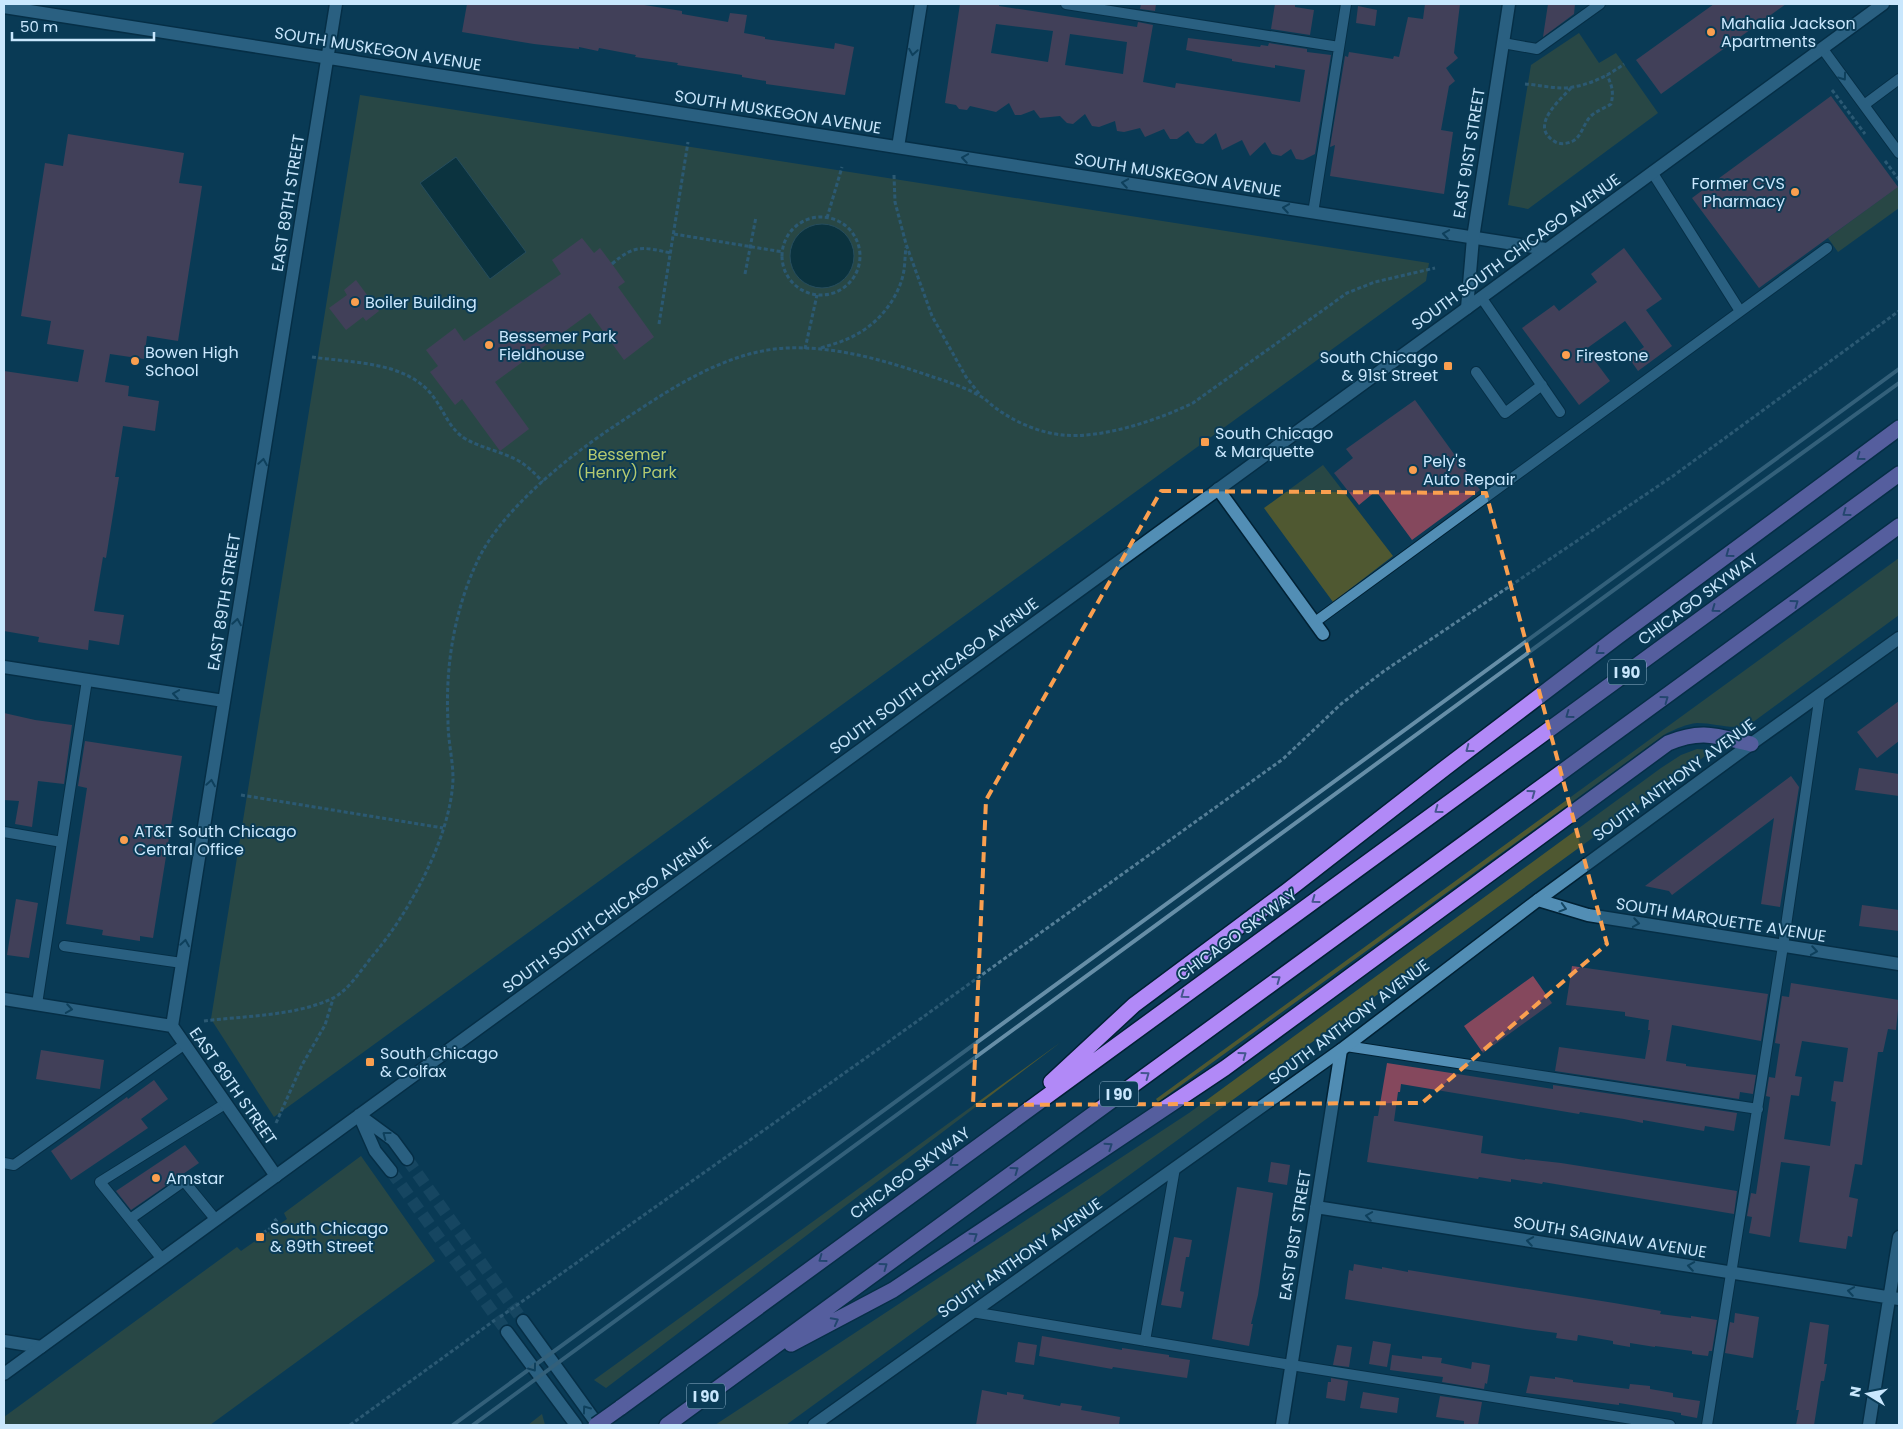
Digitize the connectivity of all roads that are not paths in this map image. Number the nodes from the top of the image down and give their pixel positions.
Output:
1 (336, 4) edge
2 (921, 4) edge
3 (1066, 4) edge
4 (1346, 4) edge
5 (1509, 4) edge
6 (1600, 4) edge
7 (1883, 4) edge
8 (4, 6) edge
9 (1503, 44) junction
10 (1339, 47) junction
11 (1822, 48) junction
12 (328, 58) junction
13 (1899, 79) edge
14 (1864, 105) junction
15 (898, 147) junction
16 (1899, 154) edge
17 (1652, 172) junction
18 (1313, 213) junction
19 (1472, 238) junction
20 (1827, 248) dead end
21 (1546, 249) junction
22 (1481, 297) junction
23 (1468, 308) junction
24 (1740, 311) junction
25 (1476, 372) dead end
26 (1542, 386) junction
27 (1560, 412) dead end
28 (1899, 428) edge
29 (1899, 474) edge
30 (1218, 489) junction
31 (1899, 526) edge
32 (1315, 622) junction
33 (1323, 634) dead end
34 (1899, 638) edge
35 (4, 667) edge
36 (87, 680) junction
37 (1820, 694) junction
38 (224, 702) junction
39 (1751, 744) junction
40 (4, 832) edge
41 (62, 842) junction
42 (1538, 900) junction
43 (64, 946) dead end
44 (1784, 946) junction
45 (182, 963) junction
46 (1899, 964) edge
47 (4, 999) edge
48 (37, 1004) junction
49 (172, 1026) junction
50 (185, 1044) junction
51 (1343, 1048) junction
52 (225, 1104) junction
53 (1758, 1109) junction
54 (359, 1115) junction
55 (1004, 1126) junction
56 (407, 1160) tunnel mouth
57 (4, 1163) edge
58 (1175, 1168) junction
59 (391, 1171) tunnel mouth
60 (276, 1176) junction
61 (1316, 1207) junction
62 (130, 1220) junction
63 (216, 1220) junction
64 (1899, 1237) edge
65 (162, 1259) junction
66 (1732, 1273) junction
67 (1894, 1298) edge
68 (972, 1312) junction
69 (523, 1321) tunnel mouth
70 (507, 1332) tunnel mouth
71 (4, 1341) edge
72 (1145, 1341) junction
73 (41, 1347) junction
74 (1291, 1366) junction
75 (746, 1368) junction
76 (4, 1374) edge
77 (576, 1425) edge
78 (597, 1425) edge
79 (667, 1425) edge
80 (814, 1425) edge
81 (1282, 1425) edge
82 (1670, 1425) edge
83 (1707, 1425) edge
84 (1869, 1425) edge

1 - 12 street, EAST 89TH STREET
2 -> 15 street
3 - 10 lane
4 - 10 lane
5 - 9 street, EAST 91ST STREET
6 - 9 lane
7 - 11 street, SOUTH SOUTH CHICAGO AVENUE
8 - 12 street, SOUTH MUSKEGON AVENUE
9 - 19 street, EAST 91ST STREET
10 - 18 lane
11 -> 14 lane
11 - 17 street, SOUTH SOUTH CHICAGO AVENUE
12 - 15 street, SOUTH MUSKEGON AVENUE
38 -> 12 street, EAST 89TH STREET
13 - 14 lane
14 - 16 lane
18 -> 15 street, SOUTH MUSKEGON AVENUE
17 - 21 street, SOUTH SOUTH CHICAGO AVENUE
17 - 24 lane
19 -> 18 street, SOUTH MUSKEGON AVENUE
19 - 21 street, SOUTH MUSKEGON AVENUE
19 - 23 street, EAST 91ST STREET
20 - 24 lane
21 - 22 street, SOUTH SOUTH CHICAGO AVENUE
22 - 23 street, SOUTH SOUTH CHICAGO AVENUE
22 - 26 lane
23 - 30 street, SOUTH SOUTH CHICAGO AVENUE
24 - 32 lane
25 - 26 lane
26 - 27 lane
28 -> 55 highway
29 -> 55 highway, CHICAGO SKYWAY / I 90
30 - 32 street
30 - 54 street, SOUTH SOUTH CHICAGO AVENUE
75 -> 31 highway, I 90
32 - 33 street
34 - 37 street, SOUTH ANTHONY AVENUE
35 - 36 street
38 -> 36 street
36 - 41 lane
37 - 39 street, SOUTH ANTHONY AVENUE
37 - 44 lane
45 -> 38 street, EAST 89TH STREET
39 - 42 street, SOUTH ANTHONY AVENUE
75 -> 39 highway
40 - 41 lane
41 - 48 lane
42 -> 44 street, SOUTH MARQUETTE AVENUE
42 - 51 street, SOUTH ANTHONY AVENUE
43 - 45 lane
44 -> 46 street, SOUTH MARQUETTE AVENUE
44 - 53 lane
45 - 49 street, EAST 89TH STREET
47 - 48 street
48 -> 49 street
49 - 50 street, EAST 89TH STREET
50 - 52 street, EAST 89TH STREET
50 - 57 lane
51 - 53 lane
51 - 58 street, SOUTH ANTHONY AVENUE
51 - 61 street, EAST 91ST STREET
52 - 60 street, EAST 89TH STREET
52 - 62 lane
53 - 66 lane
56 -> 54 street
54 - 59 street
54 - 60 street, SOUTH SOUTH CHICAGO AVENUE
55 -> 78 highway, CHICAGO SKYWAY / I 90, bridge
58 - 68 street, SOUTH ANTHONY AVENUE
58 - 72 lane
60 - 63 street, SOUTH SOUTH CHICAGO AVENUE
66 -> 61 street, SOUTH SAGINAW AVENUE
61 - 74 street, EAST 91ST STREET
62 - 63 lane
62 - 65 lane
63 - 65 street, SOUTH SOUTH CHICAGO AVENUE
64 - 67 street
65 - 73 street, SOUTH SOUTH CHICAGO AVENUE
67 -> 66 street, SOUTH SAGINAW AVENUE
66 - 83 lane
67 - 84 street
68 - 72 lane
68 - 80 street, SOUTH ANTHONY AVENUE
78 -> 69 street
70 -> 77 street
71 - 73 street
72 - 74 lane
73 - 76 street, SOUTH SOUTH CHICAGO AVENUE
74 - 81 street, EAST 91ST STREET
74 - 82 lane
75 - 79 highway, I 90

